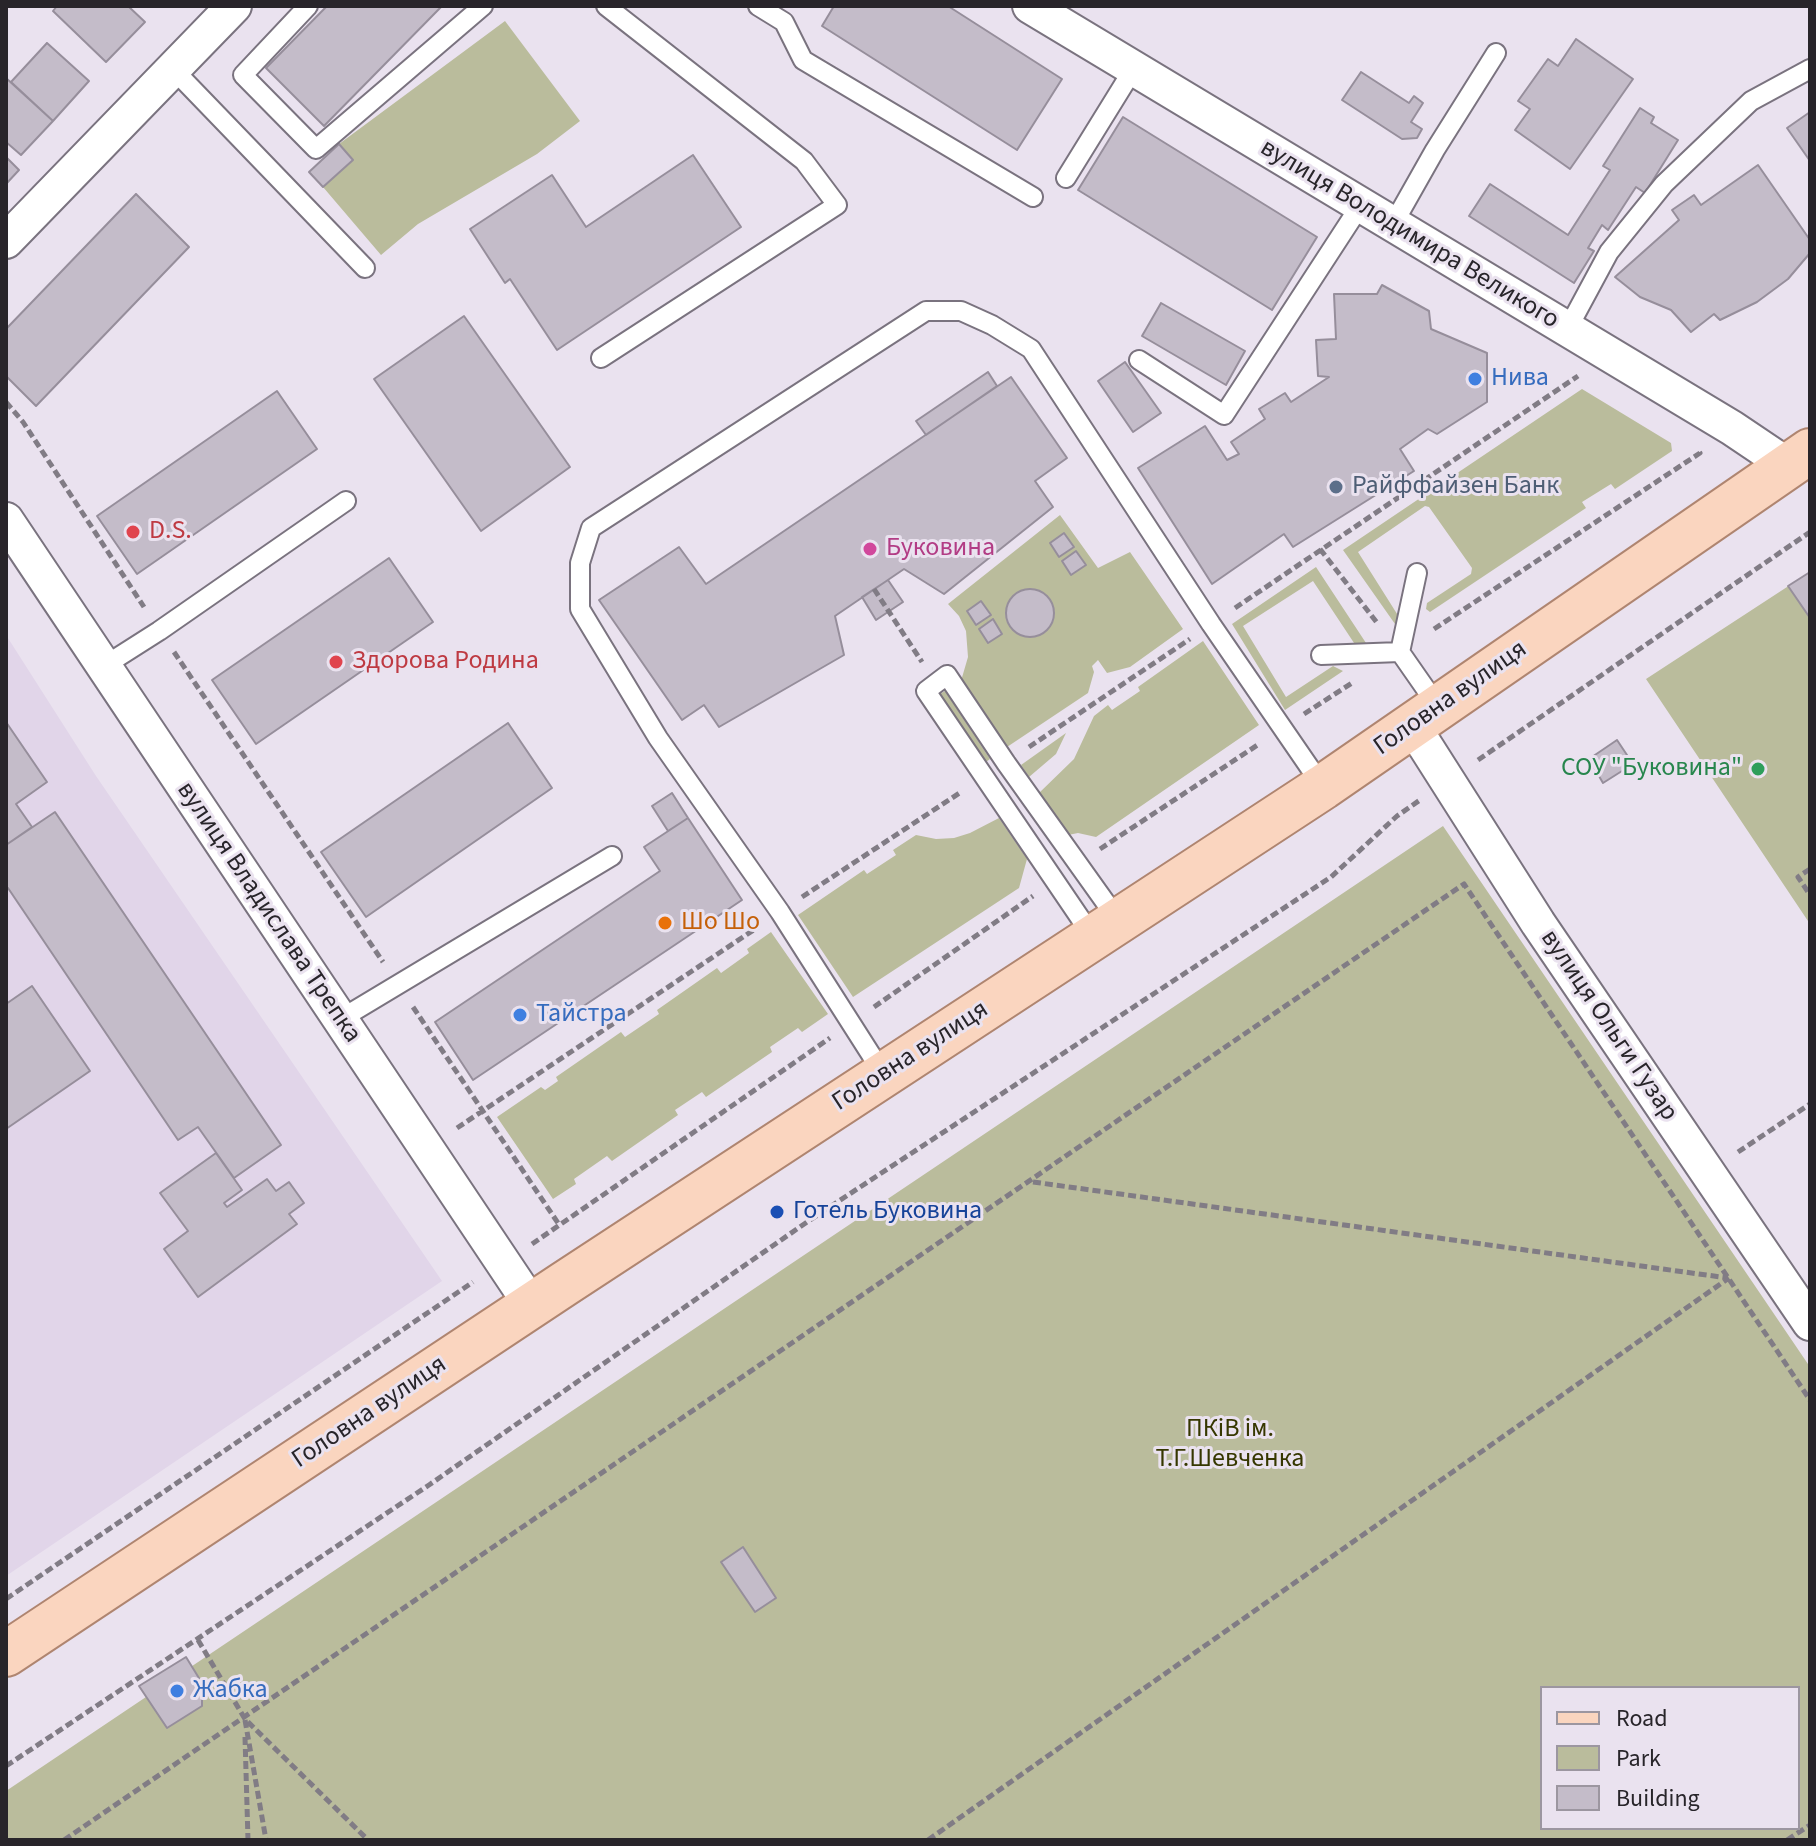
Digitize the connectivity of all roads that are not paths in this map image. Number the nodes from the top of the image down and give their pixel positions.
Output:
1 (234, 6) edge
2 (308, 6) edge
3 (483, 6) edge
4 (606, 6) edge
5 (758, 6) edge
6 (1030, 6) edge
7 (1496, 53) dead end
8 (1134, 68) junction
9 (173, 69) junction
10 (1810, 69) edge
11 (1066, 178) dead end
12 (1033, 197) dead end
13 (1360, 206) junction
14 (1392, 226) junction
15 (6, 241) edge
16 (365, 268) dead end
17 (1567, 330) junction
18 (601, 358) dead end
19 (1139, 360) dead end
20 (1799, 458) edge
21 (346, 501) dead end
22 (6, 520) edge
23 (1417, 573) dead end
24 (1400, 652) junction
25 (1321, 655) dead end
26 (104, 666) junction
27 (1426, 716) junction
28 (1323, 787) junction
29 (612, 856) dead end
30 (1105, 929) junction
31 (339, 1020) junction
32 (884, 1075) junction
33 (532, 1306) junction
34 (1810, 1323) edge
35 (6, 1654) edge

1 - 9 street
2 - 3 lane
4 - 18 lane
5 - 12 lane
6 - 8 street, вулиця Володимира Великого
7 - 14 lane
8 - 11 lane
8 - 13 street, вулиця Володимира Великого
9 - 15 street
9 - 16 lane
10 - 17 lane
13 - 14 street, вулиця Володимира Великого
13 - 19 lane
14 - 17 street, вулиця Володимира Великого
17 - 20 street, вулиця Володимира Великого
20 - 27 main road, Головна вулиця
21 - 26 lane
22 - 26 street, вулиця Владислава Трепка
23 - 24 lane
24 - 25 lane
24 - 27 lane
26 - 31 street, вулиця Владислава Трепка
27 - 28 main road, Головна вулиця
27 - 34 street, вулиця Ольги Гузар
28 - 30 main road, Головна вулиця
28 - 32 lane
29 - 31 lane
30 - 30 lane
30 - 32 main road, Головна вулиця
31 - 33 street, вулиця Владислава Трепка
32 - 33 main road, Головна вулиця
33 - 35 main road, Головна вулиця

